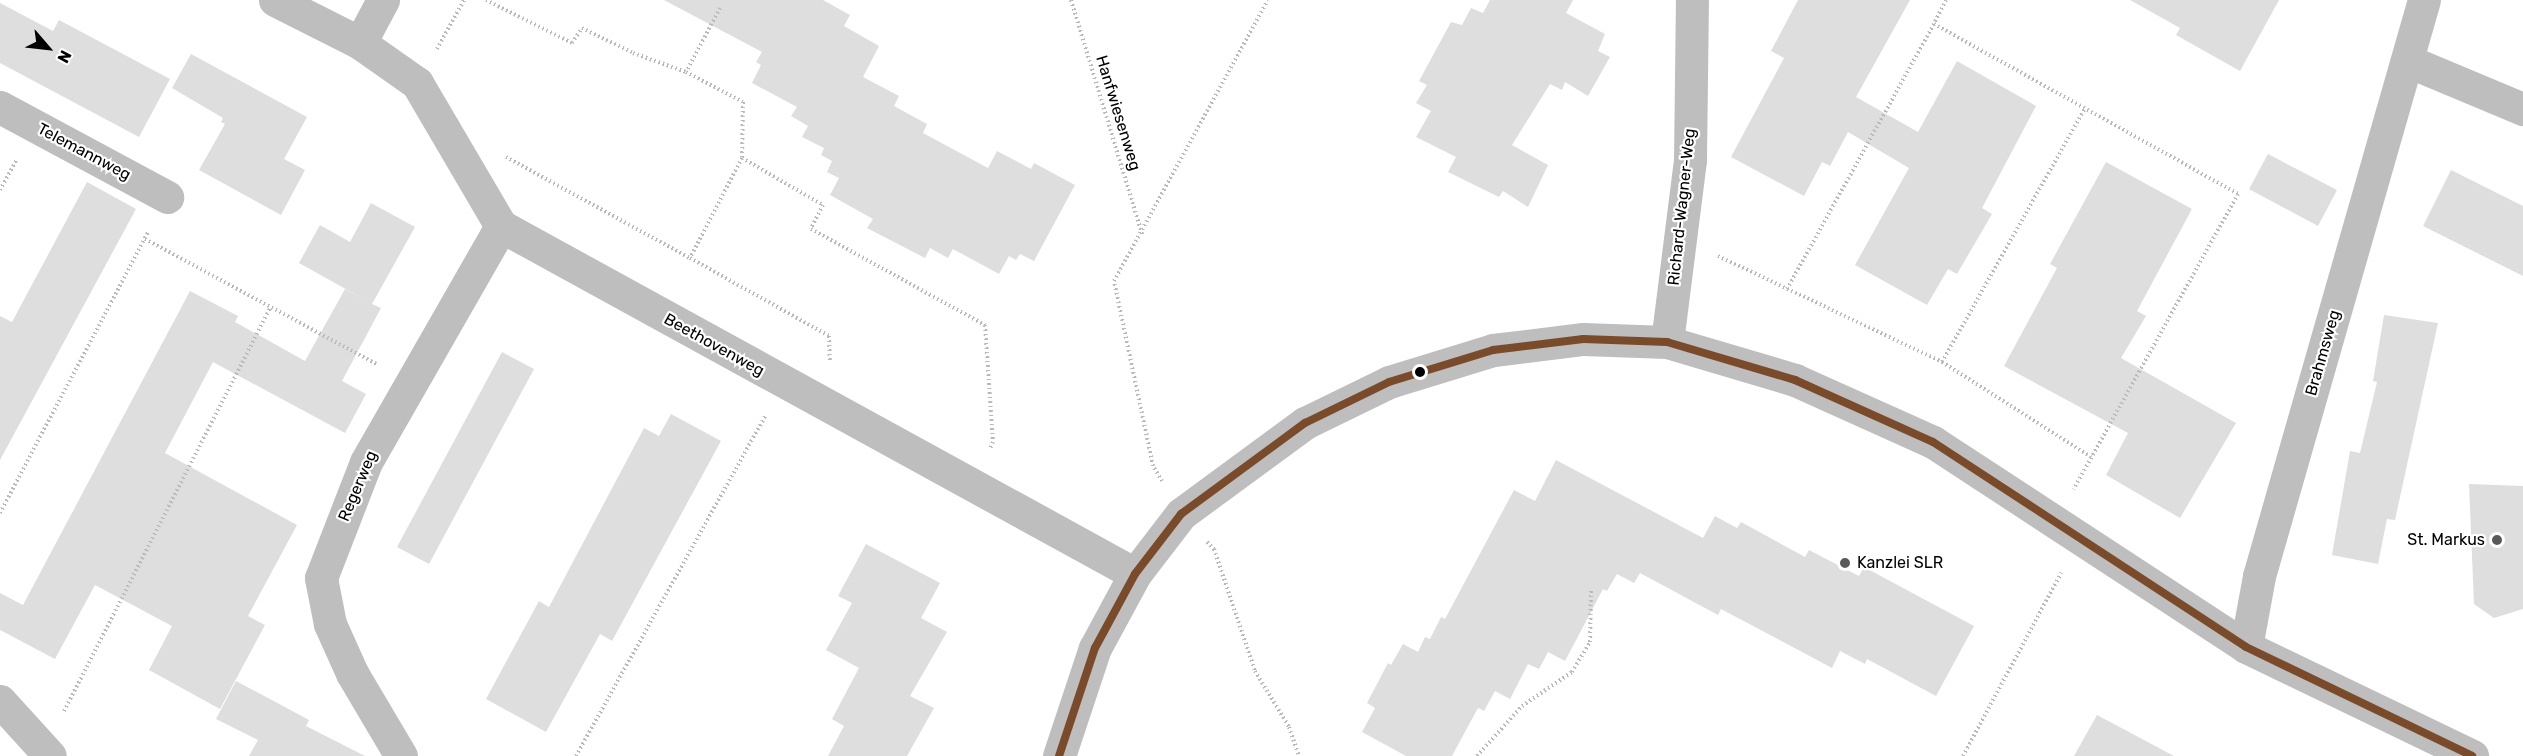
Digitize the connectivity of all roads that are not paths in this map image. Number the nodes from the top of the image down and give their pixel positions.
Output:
1 (275, 0) edge
2 (383, 0) edge
3 (1692, 0) edge
4 (2424, 0) edge
5 (360, 43) junction
6 (2408, 61) junction
7 (0, 107) edge
8 (2523, 109) edge
9 (167, 197) road end
10 (501, 226) junction
11 (1667, 342) junction
12 (1135, 574) junction
13 (2246, 647) junction
14 (0, 701) edge
15 (47, 753) edge
16 (401, 756) edge
17 (1059, 756) edge
18 (2472, 756) edge

1 - 5 street
2 - 5 street
3 - 11 street, Richard-Wagner-Weg
4 - 6 street, Brahmsweg
5 - 10 street
6 - 8 street
6 - 13 street, Brahmsweg
7 - 9 street, Telemannweg
10 - 12 street, Beethovenweg
10 - 16 street, Regerweg
11 - 12 street
11 - 13 street
12 - 17 street
13 - 18 street
14 - 15 street

